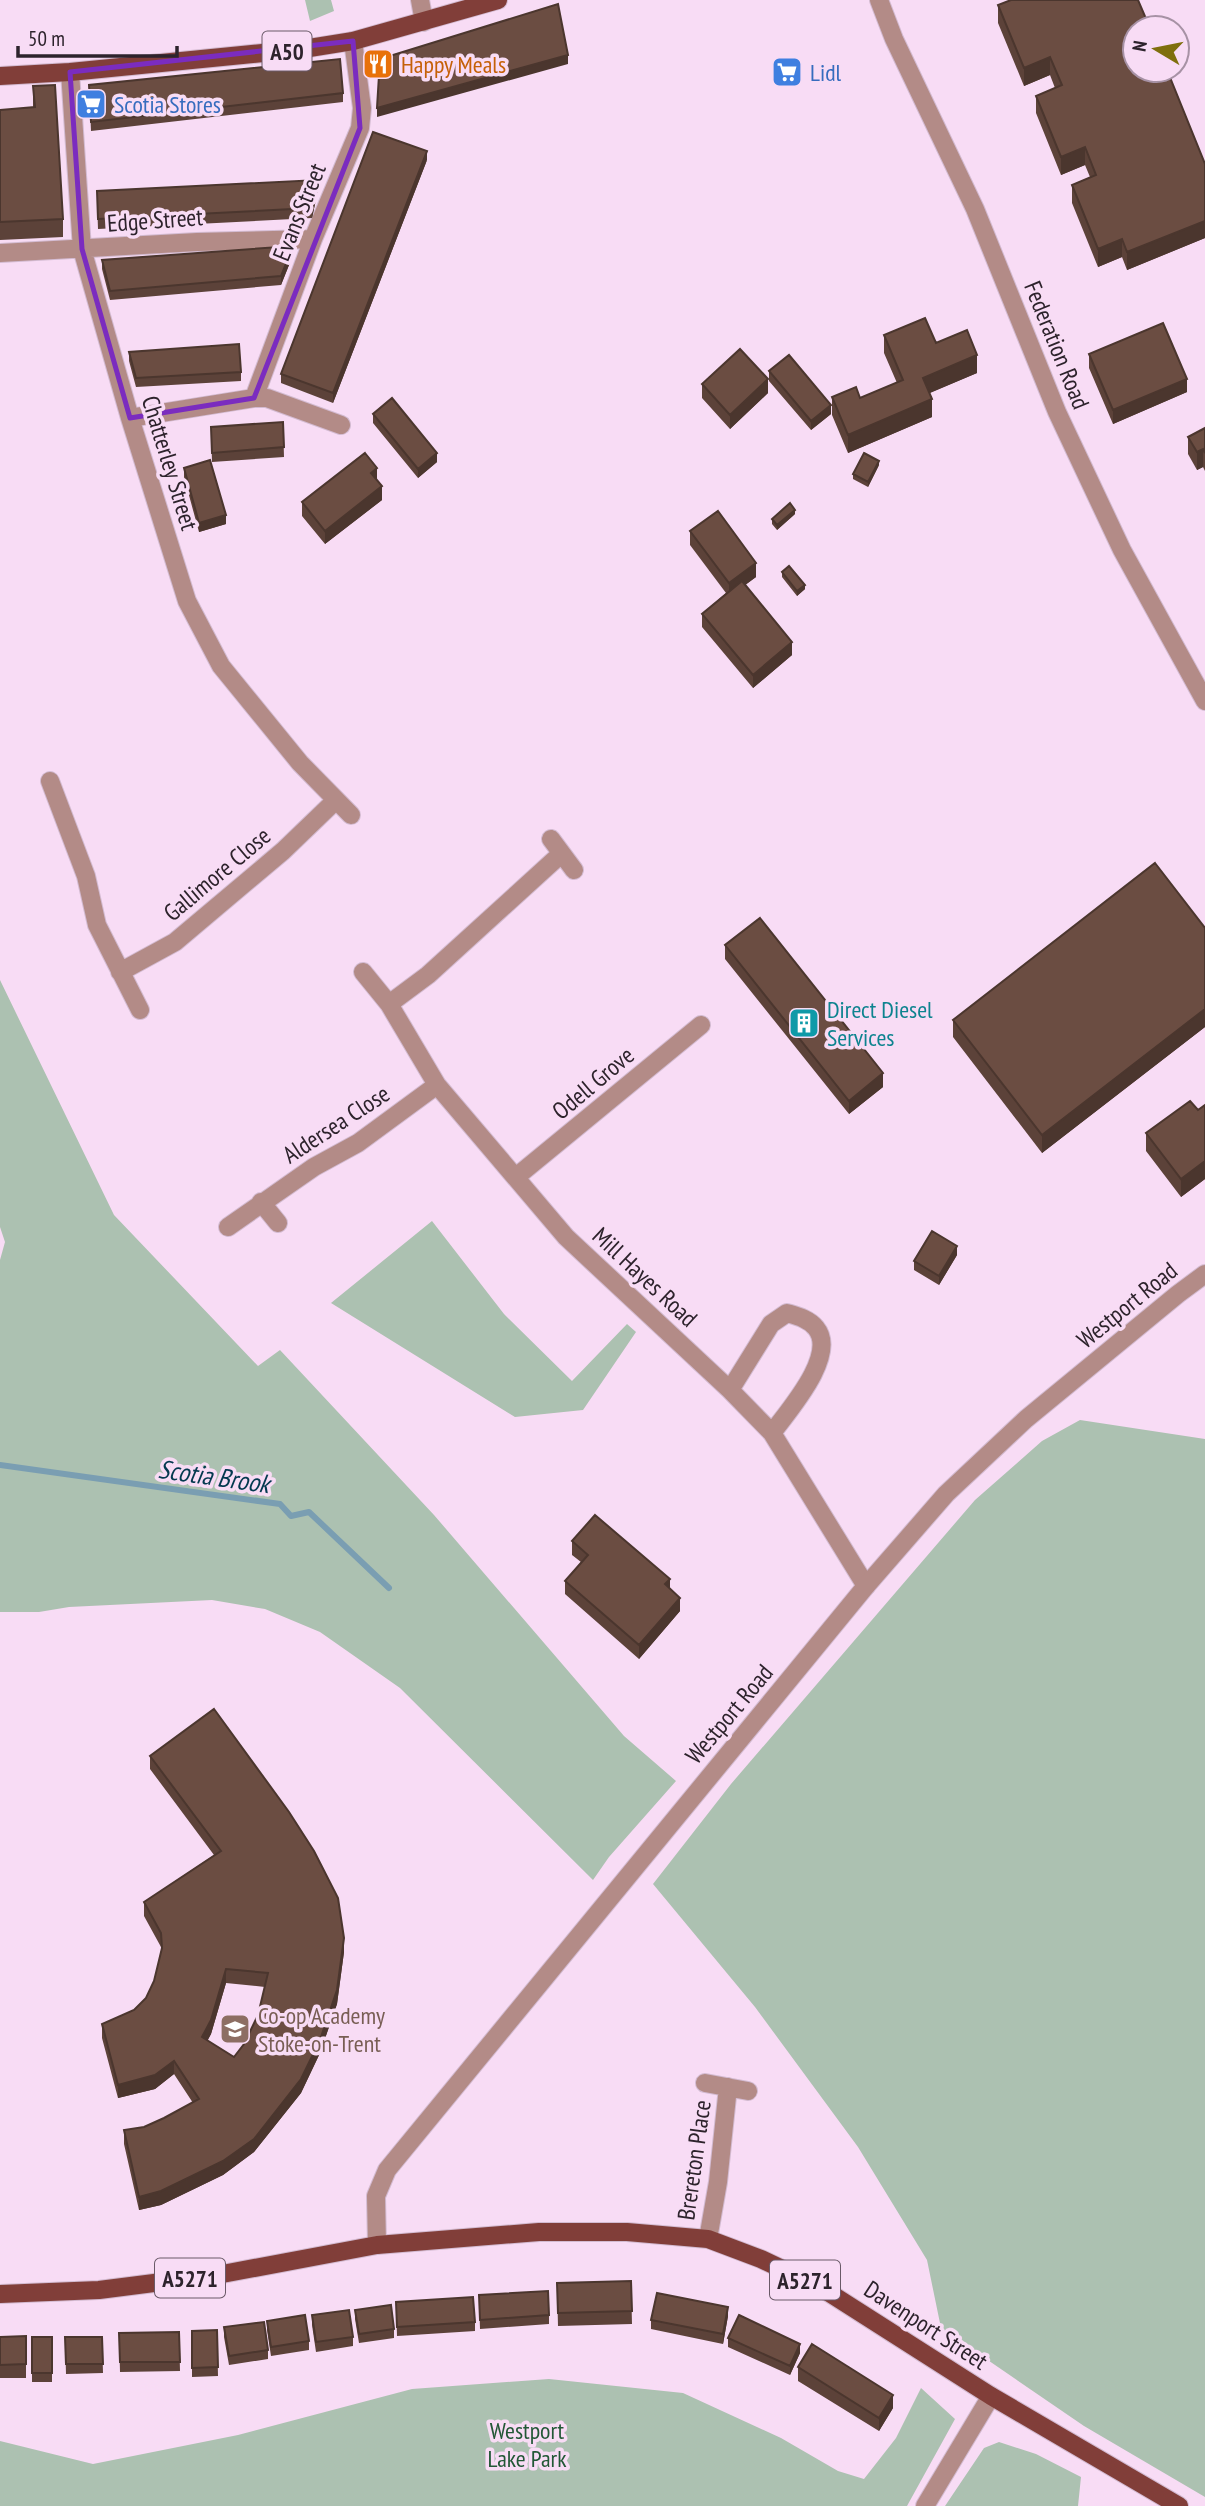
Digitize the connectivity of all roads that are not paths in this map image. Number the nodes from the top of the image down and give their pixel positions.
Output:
1 (420, 0) edge
2 (498, 0) edge
3 (879, 0) edge
4 (424, 22) junction
5 (353, 41) junction
6 (70, 72) junction
7 (0, 76) edge
8 (313, 239) junction
9 (82, 249) junction
10 (0, 253) edge
11 (254, 398) junction
12 (131, 418) junction
13 (341, 425) dead end
14 (1205, 701) edge
15 (50, 781) dead end
16 (336, 800) junction
17 (351, 815) dead end
18 (574, 870) dead end
19 (120, 972) junction
20 (363, 972) dead end
21 (389, 1004) junction
22 (140, 1010) dead end
23 (701, 1025) dead end
24 (437, 1085) junction
25 (516, 1177) junction
26 (261, 1202) junction
27 (278, 1223) dead end
28 (228, 1227) dead end
29 (1205, 1275) edge
30 (730, 1390) junction
31 (772, 1433) junction
32 (866, 1586) junction
33 (705, 2083) dead end
34 (728, 2087) junction
35 (748, 2091) dead end
36 (708, 2239) junction
37 (377, 2245) junction
38 (0, 2294) edge
39 (991, 2396) junction
40 (925, 2506) edge
41 (1179, 2506) edge

1 - 4 street
2 - 4 main road, A50
3 - 14 street, Federation Road
4 - 5 main road, A50
5 - 6 main road, A50
5 - 8 street, Evans Street
6 - 7 main road, A50
6 - 9 street, Chatterley Street
8 - 9 street, Edge Street
8 - 11 street, Evans Street
9 - 10 street, Edge Street
9 - 12 street, Chatterley Street
11 - 12 street
11 - 13 street
12 - 16 street, Chatterley Street
15 - 19 street
16 - 17 street, Chatterley Street
16 - 19 street, Gallimore Close
18 - 21 street
19 - 22 street
20 - 21 street, Mill Hayes Road
21 - 24 street, Mill Hayes Road
23 - 25 street, Odell Grove
24 - 25 street, Mill Hayes Road
24 - 26 street, Aldersea Close
25 - 30 street, Mill Hayes Road
26 - 27 street
26 - 28 street, Aldersea Close
29 - 32 street, Westport Road
30 - 31 street, Mill Hayes Road
30 - 31 street
31 - 32 street, Mill Hayes Road
32 - 37 street, Westport Road
33 - 34 street, Brereton Place
34 - 35 street, Brereton Place
34 - 36 street, Brereton Place
36 - 37 main road, Davenport Street / A5271
36 - 39 main road, Davenport Street / A5271
37 - 38 main road, A5271
39 - 40 street
39 - 41 main road, Davenport Street / A5271

